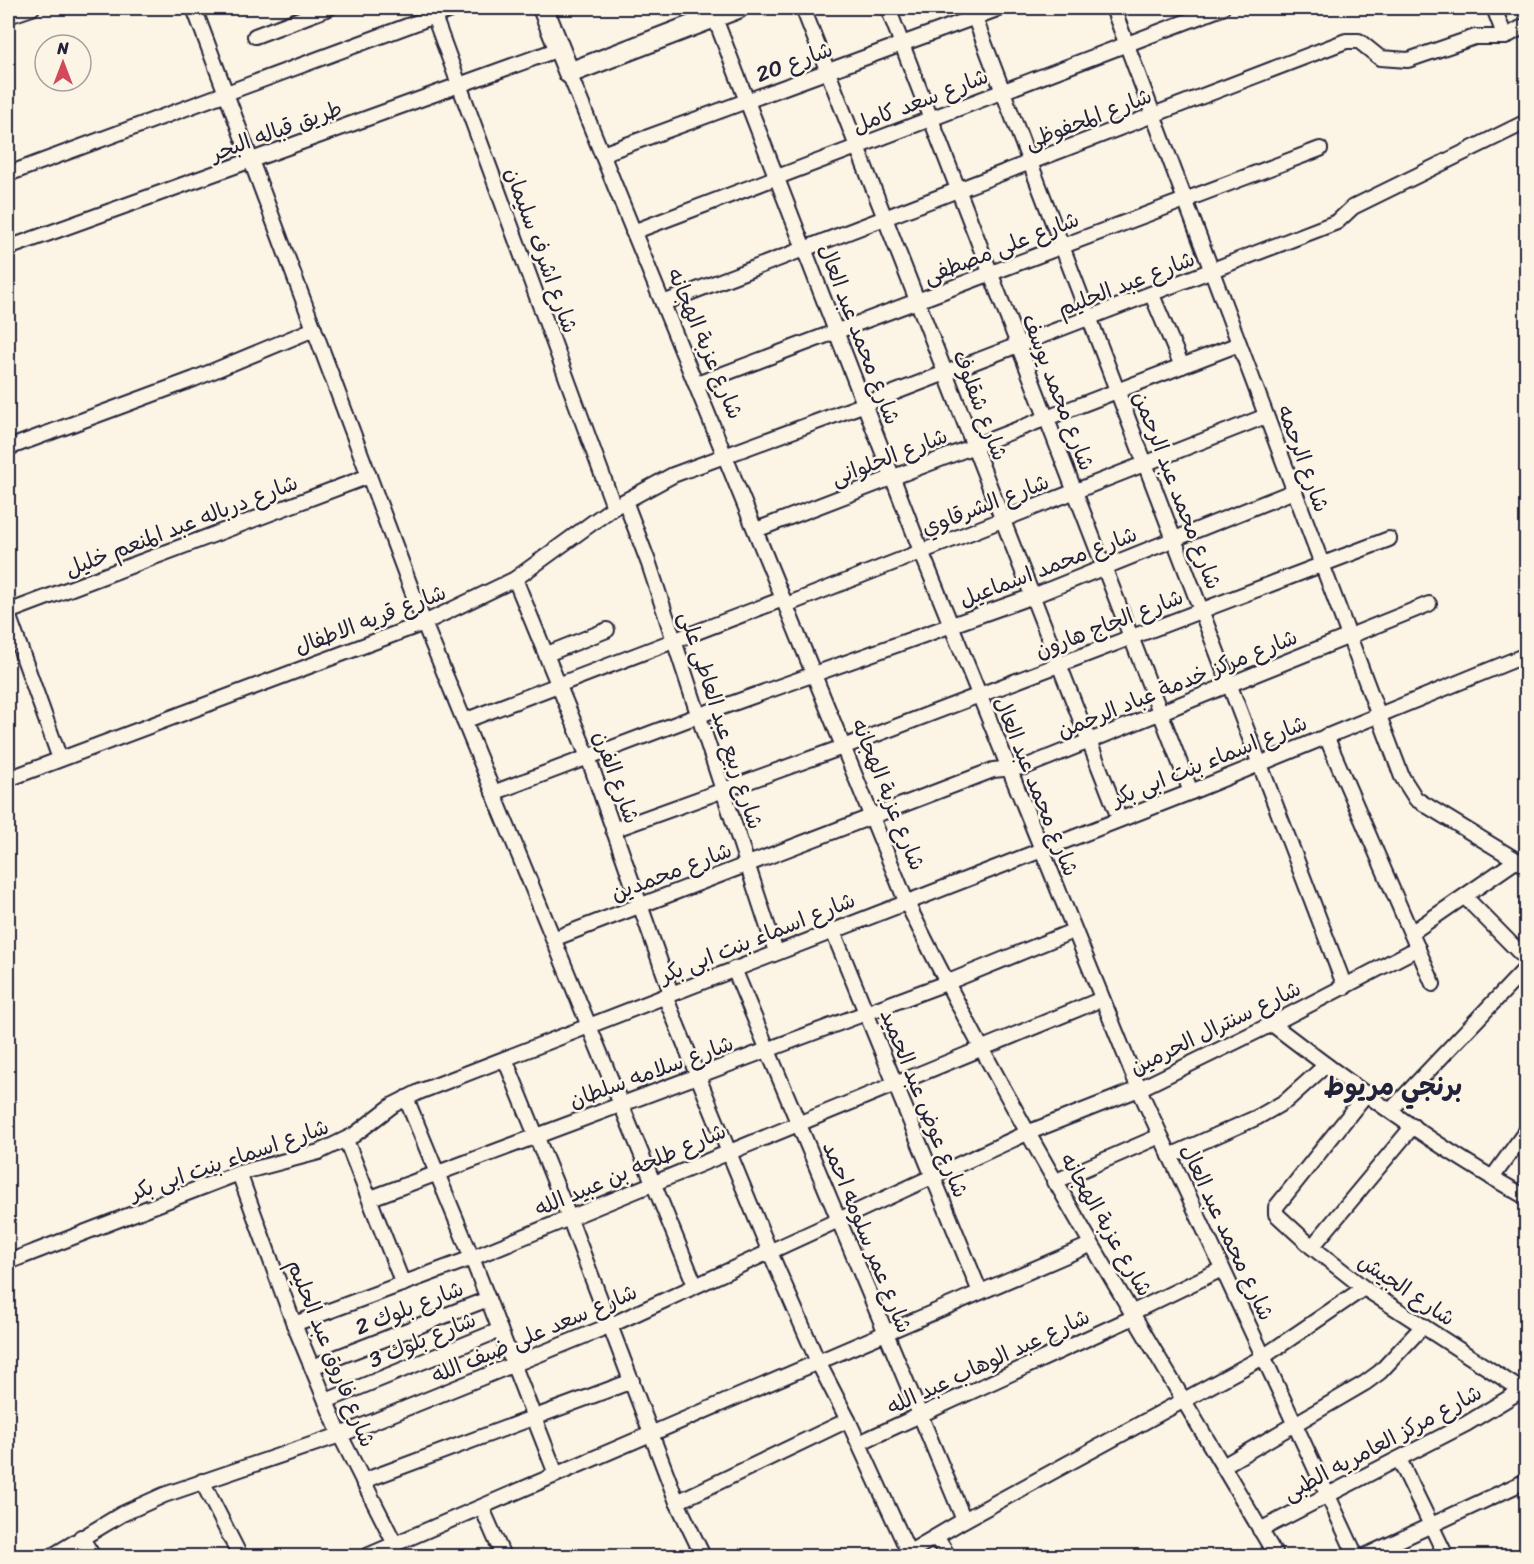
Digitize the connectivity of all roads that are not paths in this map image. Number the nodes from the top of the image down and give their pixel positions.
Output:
1 (32, 8) edge
2 (194, 8) edge
3 (330, 8) edge
4 (456, 8) edge
5 (543, 8) edge
6 (738, 8) edge
7 (803, 8) edge
8 (888, 8) edge
9 (1000, 8) edge
10 (1113, 8) edge
11 (1222, 8) edge
12 (1494, 8) edge
13 (433, 11) edge
14 (713, 12) edge
15 (973, 12) edge
16 (8, 16) edge
17 (1527, 25) edge
18 (255, 36) dead end
19 (1505, 37) junction
20 (902, 44) junction
21 (1127, 44) junction
22 (559, 49) junction
23 (828, 71) junction
24 (569, 73) junction
25 (460, 85) junction
26 (1003, 91) junction
27 (225, 92) junction
28 (747, 100) junction
29 (1154, 115) junction
30 (931, 118) junction
31 (1527, 122) edge
32 (857, 147) junction
33 (1320, 149) dead end
34 (602, 154) junction
35 (251, 161) junction
36 (1030, 162) junction
37 (8, 174) edge
38 (777, 177) junction
39 (958, 190) junction
40 (1185, 200) junction
41 (885, 218) junction
42 (633, 232) junction
43 (1062, 246) junction
44 (8, 248) edge
45 (805, 249) junction
46 (990, 273) junction
47 (1212, 273) junction
48 (1152, 295) junction
49 (918, 301) junction
50 (663, 303) junction
51 (1090, 319) junction
52 (314, 329) junction
53 (836, 331) junction
54 (1239, 344) junction
55 (1019, 346) junction
56 (1182, 366) junction
57 (946, 374) junction
58 (697, 384) junction
59 (1118, 390) junction
60 (865, 405) junction
61 (1266, 416) junction
62 (1046, 418) junction
63 (974, 446) junction
64 (8, 448) edge
65 (726, 455) junction
66 (1145, 463) junction
67 (369, 476) junction
68 (892, 477) junction
69 (1074, 491) junction
70 (1294, 491) junction
71 (619, 504) junction
72 (1003, 519) junction
73 (756, 530) junction
74 (1174, 539) junction
75 (1389, 539) dead end
76 (921, 551) junction
77 (1322, 565) junction
78 (1104, 567) junction
79 (515, 579) junction
80 (1033, 596) junction
81 (784, 602) junction
82 (1429, 604) dead end
83 (1201, 610) junction
84 (8, 613) edge
85 (424, 623) junction
86 (951, 626) junction
87 (607, 630) dead end
88 (1349, 636) junction
89 (1131, 637) junction
90 (673, 639) junction
91 (547, 654) junction
92 (1527, 655) edge
93 (1059, 664) junction
94 (814, 674) junction
95 (1229, 684) junction
96 (560, 685) junction
97 (978, 696) junction
98 (1160, 712) junction
99 (1378, 714) junction
100 (697, 716) junction
101 (464, 721) junction
102 (1326, 736) junction
103 (1089, 741) junction
104 (843, 747) junction
105 (588, 757) junction
106 (60, 759) junction
107 (1260, 764) junction
108 (1007, 768) junction
109 (8, 779) edge
110 (723, 789) junction
111 (1191, 792) junction
112 (493, 793) junction
113 (871, 815) junction
114 (1119, 818) junction
115 (614, 830) junction
116 (1040, 849) junction
117 (1522, 863) edge
118 (747, 864) junction
119 (1465, 897) junction
120 (906, 901) junction
121 (640, 905) junction
122 (832, 929) junction
123 (1073, 931) junction
124 (1411, 933) junction
125 (553, 939) junction
126 (1418, 948) junction
127 (776, 952) junction
128 (1527, 959) edge
129 (1527, 968) edge
130 (734, 969) junction
131 (946, 983) junction
132 (1433, 984) dead end
133 (1345, 987) junction
134 (668, 995) junction
135 (1102, 999) junction
136 (866, 1013) junction
137 (1272, 1024) junction
138 (588, 1026) junction
139 (981, 1049) junction
140 (768, 1050) junction
141 (505, 1059) junction
142 (1326, 1065) junction
143 (698, 1076) junction
144 (895, 1084) junction
145 (1138, 1089) junction
146 (1367, 1093) junction
147 (406, 1098) junction
148 (620, 1104) junction
149 (1391, 1110) junction
150 (798, 1122) junction
151 (1413, 1126) junction
152 (1527, 1131) edge
153 (1027, 1133) junction
154 (536, 1136) junction
155 (1160, 1136) junction
156 (346, 1140) junction
157 (728, 1151) junction
158 (1170, 1156) junction
159 (239, 1173) junction
160 (438, 1173) junction
161 (933, 1177) junction
162 (1492, 1178) junction
163 (1054, 1182) junction
164 (651, 1183) junction
165 (1527, 1197) edge
166 (371, 1198) junction
167 (570, 1217) junction
168 (838, 1219) junction
169 (1090, 1245) junction
170 (1312, 1246) junction
171 (769, 1250) junction
172 (472, 1258) junction
173 (8, 1262) edge
174 (1222, 1269) junction
175 (403, 1284) junction
176 (695, 1285) junction
177 (1364, 1288) junction
178 (980, 1292) junction
179 (488, 1299) junction
180 (1132, 1315) junction
181 (294, 1324) junction
182 (611, 1325) junction
183 (1423, 1326) junction
184 (500, 1330) junction
185 (885, 1334) junction
186 (1263, 1357) junction
187 (818, 1362) junction
188 (312, 1367) junction
189 (514, 1367) junction
190 (632, 1382) junction
191 (1524, 1392) edge
192 (1183, 1400) junction
193 (326, 1401) junction
194 (919, 1417) junction
195 (535, 1420) junction
196 (848, 1420) junction
197 (1295, 1426) junction
198 (650, 1434) junction
199 (340, 1435) junction
200 (859, 1443) junction
201 (1399, 1459) junction
202 (1222, 1466) junction
203 (556, 1474) junction
204 (202, 1481) junction
205 (363, 1481) junction
206 (1527, 1481) edge
207 (1328, 1496) junction
208 (677, 1502) junction
209 (482, 1508) junction
210 (964, 1520) junction
211 (1431, 1526) junction
212 (1260, 1530) junction
213 (81, 1537) junction
214 (937, 1538) junction
215 (395, 1544) junction
216 (906, 1555) edge
217 (52, 1557) edge
218 (93, 1557) edge
219 (240, 1557) edge
220 (367, 1557) edge
221 (503, 1557) edge
222 (703, 1557) edge
223 (948, 1557) edge
224 (1276, 1557) edge
225 (1356, 1557) edge
226 (1365, 1557) edge
227 (1446, 1557) edge

1 - 16 street
2 - 27 street
3 - 18 street
4 - 13 street
5 - 22 street, شارع عزبة الهجانه
6 - 14 street
7 - 23 street, شارع شقلوف
8 - 20 street, شارع محمد يوسف
9 - 15 street, شارع 20
10 - 21 street, شارع الرحمه
11 - 21 street, شارع سعد كامل
12 - 19 street
13 - 25 street, شارع اشرف سليمان
13 - 27 street
14 - 24 street
14 - 28 street, شارع محمد عبد العال
15 - 20 street, شارع 20
15 - 26 street, شارع محمد عبد الرحمن
17 - 19 street, شارع المحفوظى
19 - 29 street, شارع المحفوظى
20 - 23 street, شارع 20
20 - 30 street, شارع محمد يوسف
21 - 26 street, شارع سعد كامل
21 - 29 street, شارع الرحمه
22 - 24 street, شارع عزبة الهجانه
22 - 25 street, طريق قباله البحر
23 - 28 street, شارع 20
23 - 32 street, شارع شقلوف
24 - 34 street, شارع عزبة الهجانه
25 - 35 street, طريق قباله البحر
25 - 71 street, شارع اشرف سليمان
26 - 30 street, شارع سعد كامل
26 - 36 street, شارع محمد عبد الرحمن
27 - 35 street
27 - 37 street
28 - 34 street, شارع 20
28 - 38 street, شارع محمد عبد العال
29 - 36 street, شارع المحفوظى
29 - 40 street, شارع الرحمه
30 - 32 street, شارع سعد كامل
30 - 39 street, شارع محمد يوسف
31 - 47 street, شارع عبد الحليم
32 - 38 street, شارع سعد كامل
32 - 41 street, شارع شقلوف
33 - 40 street, شارع على مصطفى
34 - 42 street, شارع عزبة الهجانه
35 - 44 street, طريق قباله البحر
35 - 52 street
36 - 39 street, شارع المحفوظى
36 - 43 street, شارع محمد عبد الرحمن
38 - 42 street, شارع سعد كامل
38 - 45 street, شارع محمد عبد العال
39 - 41 street, شارع المحفوظى
39 - 46 street, شارع محمد يوسف
40 - 43 street, شارع على مصطفى
40 - 47 street, شارع الرحمه
41 - 45 street, شارع المحفوظى
41 - 49 street, شارع شقلوف
42 - 50 street, شارع عزبة الهجانه
43 - 46 street, شارع على مصطفى
43 - 51 street, شارع محمد عبد الرحمن
45 - 50 street, شارع المحفوظى
45 - 53 street, شارع محمد عبد العال
46 - 49 street, شارع على مصطفى
46 - 55 street, شارع محمد يوسف
47 - 48 street, شارع عبد الحليم
47 - 54 street, شارع الرحمه
48 - 51 street, شارع عبد الحليم
48 - 56 street
49 - 53 street, شارع على مصطفى
49 - 57 street, شارع شقلوف
50 - 58 street, شارع عزبة الهجانه
51 - 55 street, شارع عبد الحليم
51 - 59 street, شارع محمد عبد الرحمن
52 - 64 street
52 - 67 street
53 - 58 street, شارع على مصطفى
53 - 60 street, شارع محمد عبد العال
54 - 56 street, شارع الحلوانى
54 - 61 street, شارع الرحمه
55 - 57 street, شارع عبد الحليم
55 - 62 street, شارع محمد يوسف
56 - 59 street, شارع الحلوانى
57 - 60 street, شارع عبد الحليم
57 - 63 street, شارع شقلوف
58 - 65 street, شارع عزبة الهجانه
59 - 62 street, شارع الحلوانى
59 - 66 street, شارع محمد عبد الرحمن
60 - 65 street, شارع عبد الحليم
60 - 68 street, شارع محمد عبد العال
61 - 66 street, شارع الشرقاوي
61 - 70 street, شارع الرحمه
62 - 63 street, شارع الحلوانى
62 - 69 street, شارع محمد يوسف
63 - 68 street, شارع الحلوانى
63 - 72 street, شارع شقلوف
65 - 71 street, شارع قريه الاطفال
65 - 73 street, شارع عزبة الهجانه
66 - 69 street, شارع الشرقاوي
66 - 74 street, شارع محمد عبد الرحمن
67 - 84 street, شارع درباله عبد المنعم خليل
67 - 85 street
68 - 73 street, شارع الحلوانى
68 - 76 street, شارع محمد عبد العال
69 - 72 street, شارع الشرقاوي
69 - 78 street, شارع محمد يوسف
70 - 74 street, شارع محمد اسماعيل
70 - 77 street, شارع الرحمه
71 - 79 street, شارع قريه الاطفال
71 - 90 street, شارع ربيع عبد العاطى على
72 - 76 street, شارع الشرقاوي
72 - 80 street, شارع شقلوف
73 - 81 street, شارع عزبة الهجانه
74 - 78 street, شارع محمد اسماعيل
74 - 83 street, شارع محمد عبد الرحمن
75 - 77 street, شارع الحاج هارون
76 - 81 street, شارع الشرقاوي
76 - 86 street, شارع محمد عبد العال
77 - 83 street, شارع الحاج هارون
77 - 88 street, شارع الرحمه
78 - 80 street, شارع محمد اسماعيل
78 - 89 street, شارع محمد يوسف
79 - 85 street, شارع قريه الاطفال
79 - 91 street, شارع الفرن
80 - 86 street, شارع محمد اسماعيل
80 - 93 street, شارع شقلوف
81 - 90 street, شارع الشرقاوي
81 - 94 street, شارع عزبة الهجانه
82 - 88 street, شارع مركز خدمة عباد الرحمن
83 - 89 street, شارع الحاج هارون
83 - 95 street, شارع محمد عبد الرحمن
84 - 106 street
85 - 101 street
85 - 106 street, شارع قريه الاطفال
86 - 94 street, شارع محمد اسماعيل
86 - 97 street, شارع محمد عبد العال
87 - 91 street
88 - 95 street, شارع مركز خدمة عباد الرحمن
88 - 99 street, شارع الرحمه
89 - 93 street, شارع الحاج هارون
89 - 98 street, شارع محمد يوسف
90 - 96 street, شارع الشرقاوي
90 - 100 street, شارع ربيع عبد العاطى على
91 - 96 street, شارع الفرن
92 - 99 street, شارع اسماء بنت ابى بكر
93 - 97 street, شارع الحاج هارون
93 - 103 street, شارع شقلوف
94 - 100 street, شارع محمد اسماعيل
94 - 104 street, شارع عزبة الهجانه
95 - 98 street, شارع مركز خدمة عباد الرحمن
95 - 107 street, شارع محمد عبد الرحمن
96 - 101 street, شارع الشرقاوي
96 - 105 street, شارع الفرن
97 - 104 street, شارع الحاج هارون
97 - 108 street, شارع محمد عبد العال
98 - 103 street, شارع مركز خدمة عباد الرحمن
98 - 111 street, شارع محمد يوسف
99 - 102 street, شارع اسماء بنت ابى بكر
99 - 117 street, شارع الرحمه
100 - 105 street, شارع محمد اسماعيل
100 - 110 street, شارع ربيع عبد العاطى على
101 - 112 street
102 - 107 street, شارع اسماء بنت ابى بكر
102 - 124 street
103 - 108 street, شارع مركز خدمة عباد الرحمن
103 - 114 street, شارع شقلوف
104 - 110 street, شارع الحاج هارون
104 - 113 street, شارع عزبة الهجانه
105 - 112 street, شارع محمد اسماعيل
105 - 115 street, شارع الفرن
106 - 109 street, شارع قريه الاطفال
107 - 111 street, شارع اسماء بنت ابى بكر
107 - 133 street, شارع محمد عبد الرحمن
108 - 113 street, شارع مركز خدمة عباد الرحمن
108 - 116 street, شارع محمد عبد العال
110 - 115 street, شارع الحاج هارون
110 - 118 street, شارع ربيع عبد العاطى على
111 - 114 street, شارع اسماء بنت ابى بكر
112 - 125 street
113 - 118 street, شارع محمدين
113 - 120 street, شارع عزبة الهجانه
114 - 116 street, شارع اسماء بنت ابى بكر
115 - 121 street, شارع الفرن
116 - 120 street, شارع اسماء بنت ابى بكر
116 - 123 street, شارع محمد عبد العال
117 - 119 street
118 - 121 street, شارع محمدين
118 - 127 street, شارع ربيع عبد العاطى على
119 - 124 street
119 - 128 street
120 - 122 street, شارع اسماء بنت ابى بكر
120 - 131 street, شارع عزبة الهجانه
121 - 125 street, شارع محمدين
121 - 134 street, شارع الفرن
122 - 127 street, شارع اسماء بنت ابى بكر
122 - 136 street, شارع عوض عبد الحميد
123 - 131 street, شارع سلامه سلطان
123 - 135 street, شارع محمد عبد العال
124 - 126 street
125 - 138 street
126 - 132 street
126 - 133 street, شارع سنترال الحرمين
127 - 130 street, شارع اسماء بنت ابى بكر
129 - 149 street
130 - 134 street, شارع اسماء بنت ابى بكر
130 - 140 street, شارع عمر سلومه احمد
131 - 136 street, شارع سلامه سلطان
131 - 139 street, شارع عزبة الهجانه
133 - 137 street, شارع سنترال الحرمين
134 - 138 street, شارع اسماء بنت ابى بكر
134 - 143 street, شارع الفرن
135 - 139 street, شارع طلحه بن عبيد الله
135 - 145 street, شارع محمد عبد العال
136 - 140 street, شارع سلامه سلطان
136 - 144 street, شارع عوض عبد الحميد
137 - 142 street
137 - 145 street, شارع سنترال الحرمين
138 - 141 street, شارع اسماء بنت ابى بكر
138 - 148 street
139 - 144 street, شارع طلحه بن عبيد الله
139 - 153 street, شارع عزبة الهجانه
140 - 143 street, شارع سلامه سلطان
140 - 150 street, شارع عمر سلومه احمد
141 - 147 street, شارع اسماء بنت ابى بكر
141 - 154 street
142 - 146 street
142 - 158 street
143 - 148 street, شارع سلامه سلطان
143 - 157 street, شارع الفرن
144 - 150 street, شارع طلحه بن عبيد الله
144 - 161 street, شارع عوض عبد الحميد
145 - 153 street, شارع سنترال الحرمين
145 - 155 street, شارع محمد عبد العال
146 - 149 street
146 - 170 street, شارع الجيش
147 - 156 street, شارع اسماء بنت ابى بكر
147 - 160 street
148 - 154 street, شارع سلامه سلطان
148 - 164 street
149 - 151 street
150 - 157 street, شارع طلحه بن عبيد الله
150 - 168 street, شارع عمر سلومه احمد
151 - 162 street
151 - 170 street
152 - 162 street
153 - 161 street, شارع سعد على ضيف الله
153 - 163 street, شارع عزبة الهجانه
154 - 160 street, شارع سلامه سلطان
154 - 167 street
155 - 158 street, شارع محمد عبد العال
155 - 163 street
156 - 159 street, شارع اسماء بنت ابى بكر
156 - 166 street
157 - 164 street, شارع طلحه بن عبيد الله
157 - 171 street, شارع الفرن
158 - 174 street, شارع محمد عبد العال
159 - 173 street, شارع اسماء بنت ابى بكر
159 - 181 street, شارع فاروق عبد الحليم
160 - 166 street, شارع سلامه سلطان
160 - 172 street
161 - 168 street, شارع سعد على ضيف الله
161 - 178 street, شارع عوض عبد الحميد
162 - 165 street
163 - 169 street, شارع عزبة الهجانه
164 - 167 street, شارع طلحه بن عبيد الله
164 - 176 street
166 - 175 street
167 - 172 street, شارع طلحه بن عبيد الله
167 - 182 street
168 - 171 street, شارع سعد على ضيف الله
168 - 185 street, شارع عمر سلومه احمد
169 - 178 street
169 - 180 street, شارع عزبة الهجانه
170 - 177 street, شارع الجيش
171 - 176 street, شارع سعد على ضيف الله
171 - 187 street, شارع الفرن
172 - 175 street, شارع طلحه بن عبيد الله
172 - 179 street
174 - 180 street, شارع عبد الوهاب عبد الله
174 - 186 street, شارع محمد عبد العال
175 - 181 street, شارع طلحه بن عبيد الله
176 - 182 street, شارع سعد على ضيف الله
177 - 183 street, شارع الجيش
177 - 186 street
178 - 185 street
179 - 184 street
179 - 188 street, شارع بلوك 2
180 - 192 street, شارع عزبة الهجانه
180 - 194 street, شارع عبد الوهاب عبد الله
181 - 188 street, شارع فاروق عبد الحليم
182 - 189 street, شارع سعد على ضيف الله
182 - 190 street
183 - 191 street, شارع الجيش
183 - 197 street
184 - 189 street
184 - 193 street, شارع بلوك 3
185 - 187 street
185 - 194 street, شارع عمر سلومه احمد
186 - 192 street
186 - 197 street, شارع محمد عبد العال
187 - 196 street, شارع الفرن
187 - 198 street
188 - 193 street, شارع فاروق عبد الحليم
189 - 195 street
189 - 199 street, شارع سعد على ضيف الله
190 - 195 street
190 - 198 street
191 - 201 street, شارع مركز العامريه الطبى
192 - 202 street, شارع عزبة الهجانه
192 - 210 street
193 - 199 street, شارع فاروق عبد الحليم
194 - 200 street, شارع عبد الوهاب عبد الله
194 - 210 street, شارع عمر سلومه احمد
195 - 203 street
195 - 205 street
196 - 200 street, شارع الفرن
196 - 208 street
197 - 202 street
197 - 207 street, شارع محمد عبد العال
198 - 203 street
198 - 208 street
199 - 204 street, شارع سعد على ضيف الله
199 - 205 street, شارع فاروق عبد الحليم
200 - 216 street, شارع الفرن
201 - 207 street, شارع مركز العامريه الطبى
201 - 211 street
202 - 212 street, شارع عزبة الهجانه
203 - 209 street
204 - 213 street, شارع سعد على ضيف الله
204 - 219 street
205 - 215 street, شارع فاروق عبد الحليم
206 - 211 street
207 - 212 street, شارع مركز العامريه الطبى
207 - 225 street, شارع محمد عبد العال
208 - 222 street
209 - 215 street
209 - 221 street
210 - 214 street
211 - 226 street
211 - 227 street
212 - 224 street, شارع عزبة الهجانه
213 - 217 street, شارع سعد على ضيف الله
213 - 218 street
214 - 216 street
214 - 223 street
215 - 220 street

